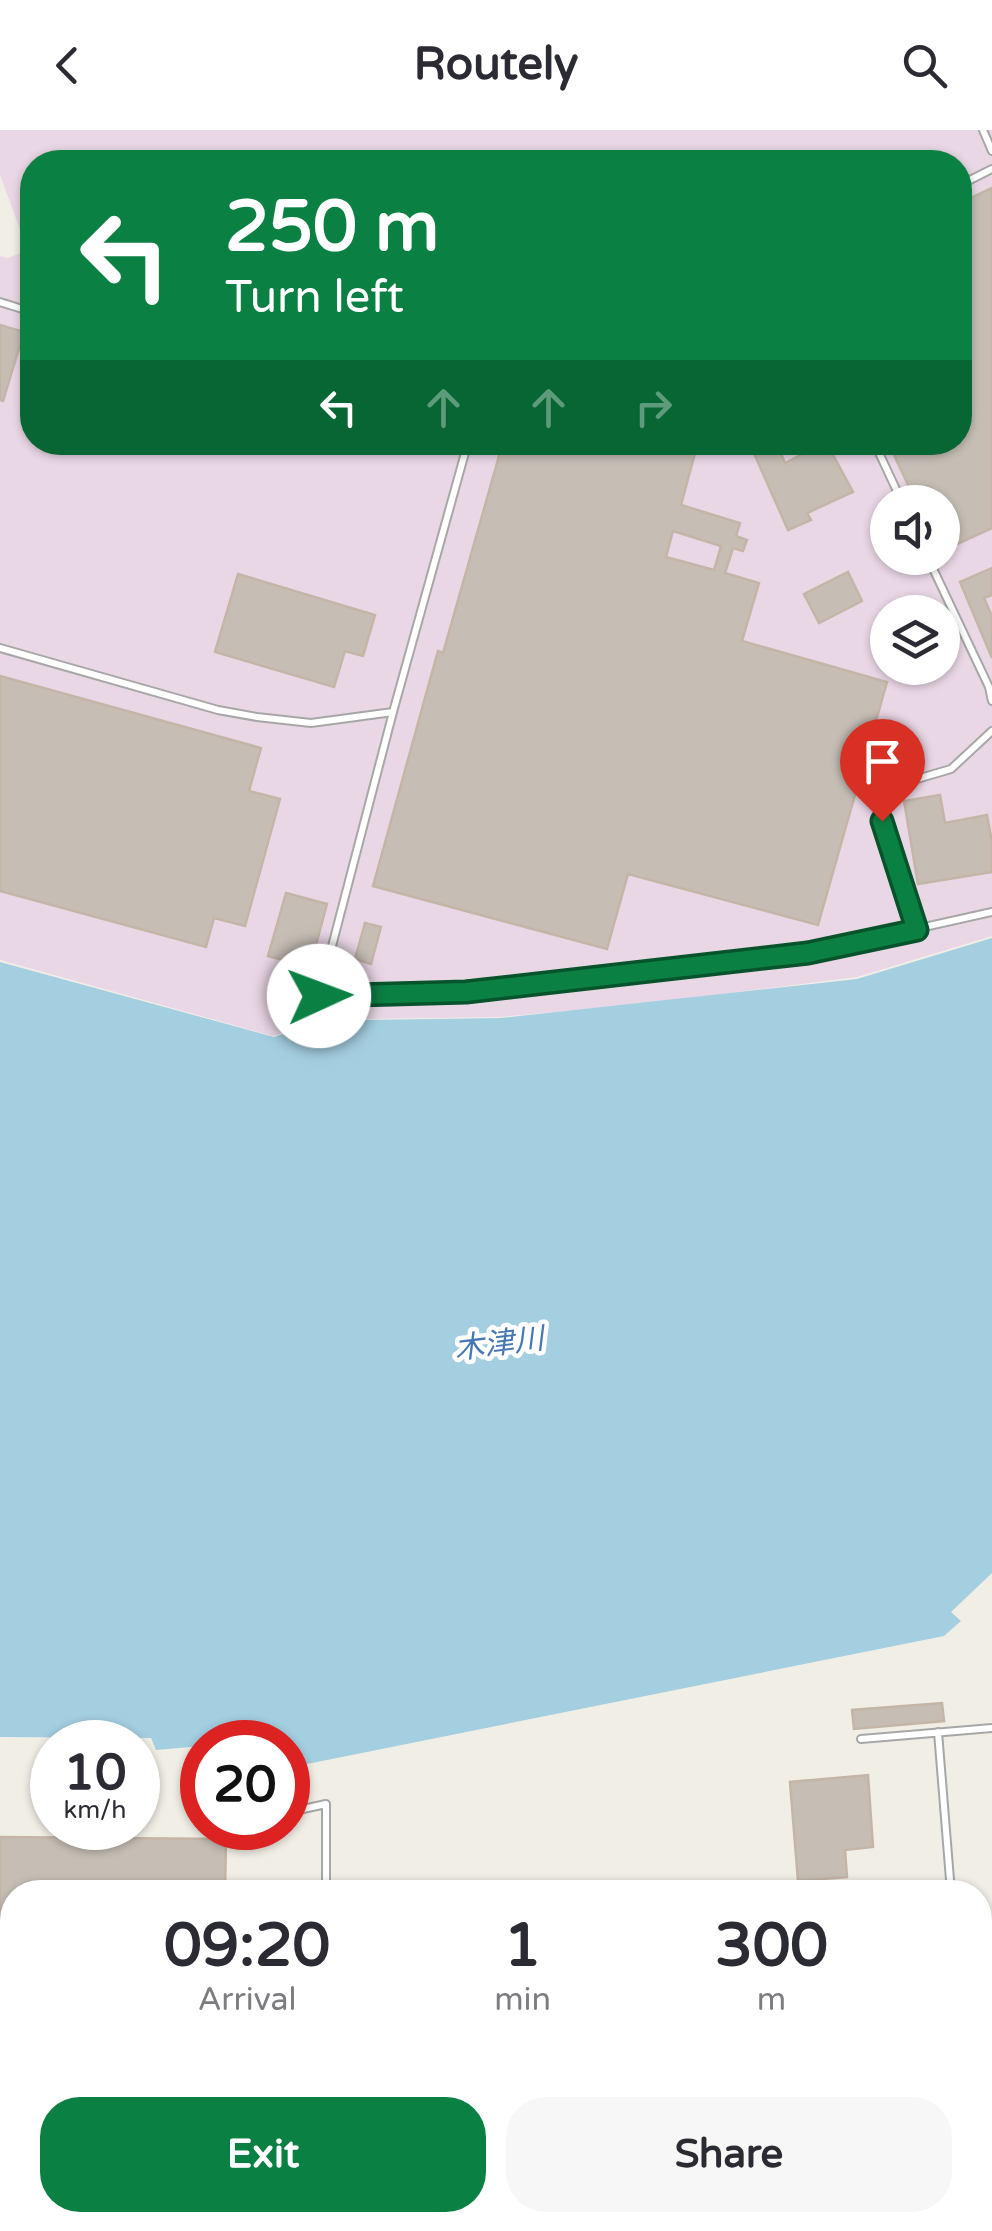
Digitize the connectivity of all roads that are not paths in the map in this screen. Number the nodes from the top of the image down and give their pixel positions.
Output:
1 (983, 130) edge
2 (992, 151) edge
3 (464, 455) edge
4 (880, 455) edge
5 (894, 485) edge
6 (936, 575) edge
7 (0, 648) edge
8 (992, 701) edge
9 (392, 712) junction
10 (992, 731) edge
11 (992, 912) edge
12 (917, 930) junction
13 (992, 1728) edge
14 (938, 1732) junction
15 (861, 1739) dead end
16 (310, 1807) edge
17 (326, 1880) edge
18 (950, 1880) edge

1 - 2 lane
3 - 9 lane
4 - 5 lane
6 - 8 lane
7 - 9 lane
9 - 12 lane
10 - 12 lane
11 - 12 lane
13 - 14 lane
14 - 15 lane
14 - 18 lane
16 - 17 lane

